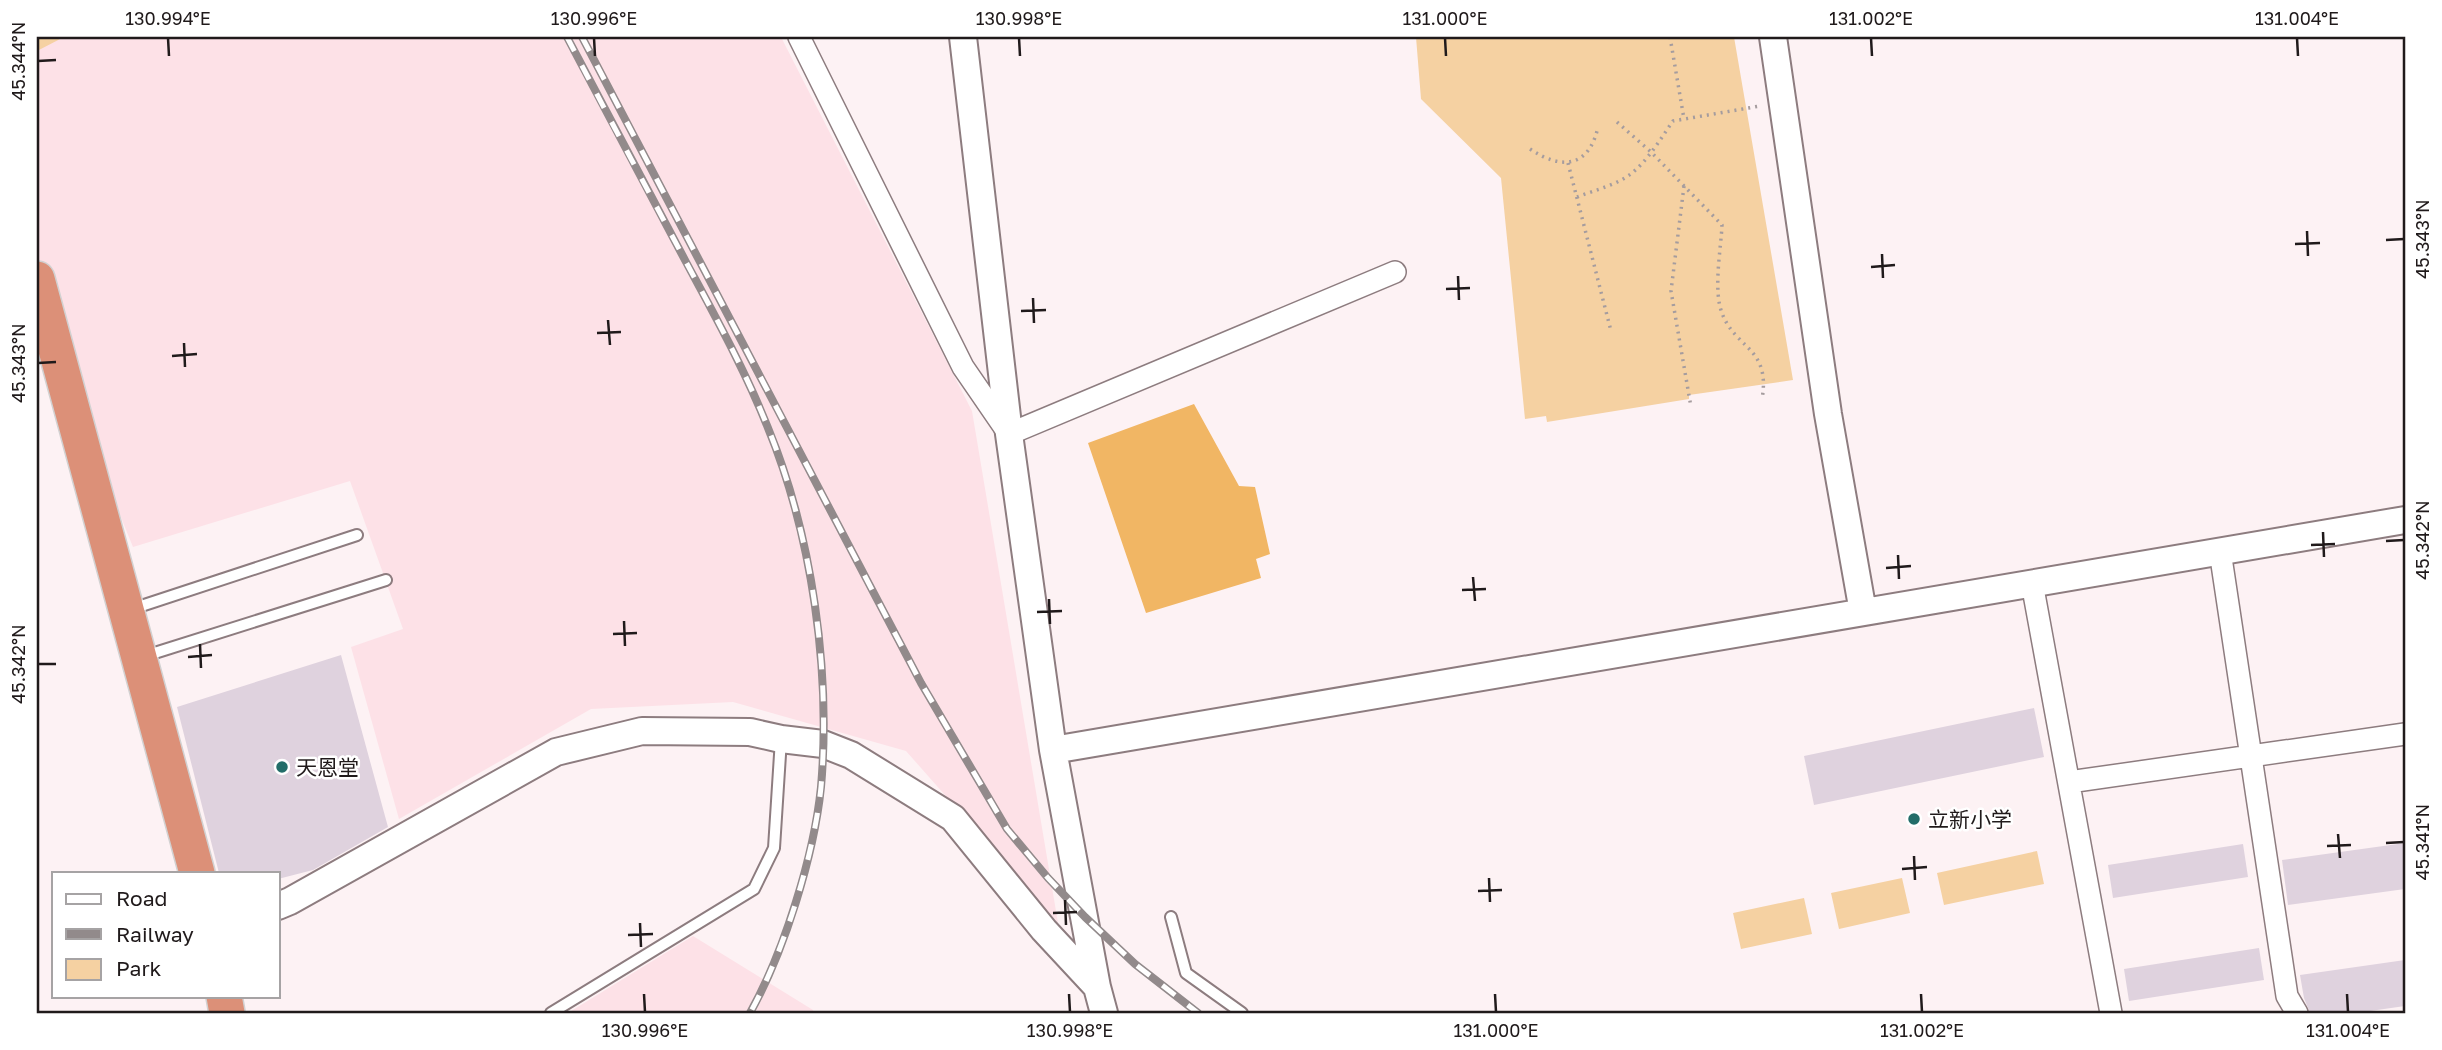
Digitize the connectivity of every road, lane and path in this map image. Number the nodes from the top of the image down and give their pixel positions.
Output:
1 (799, 37) edge
2 (962, 37) edge
3 (1670, 37) edge
4 (1773, 37) edge
5 (1759, 106) dead end
6 (1684, 119) junction
7 (1617, 122) dead end
8 (1598, 127) dead end
9 (1530, 149) dead end
10 (1651, 152) junction
11 (1568, 163) junction
12 (1684, 186) junction
13 (1577, 197) junction
14 (1395, 272) dead end
15 (37, 279) edge
16 (1611, 331) dead end
17 (1001, 355) junction
18 (963, 367) junction
19 (1762, 399) dead end
20 (1691, 407) dead end
21 (1009, 434) junction
22 (2405, 520) edge
23 (357, 535) dead end
24 (2220, 551) junction
25 (386, 580) dead end
26 (2032, 583) junction
27 (126, 611) junction
28 (1863, 612) junction
29 (139, 658) junction
30 (2405, 734) edge
31 (781, 739) junction
32 (1053, 750) junction
33 (2250, 756) junction
34 (2069, 782) junction
35 (197, 872) edge
36 (280, 905) edge
37 (1171, 918) dead end
38 (1097, 987) junction
39 (551, 1013) edge
40 (1104, 1013) edge
41 (1242, 1013) edge
42 (2111, 1013) edge
43 (2297, 1013) edge

1 - 18 street
2 - 17 street
3 - 6 path
4 - 28 street
5 - 6 path
6 - 10 path
7 - 10 path
8 - 11 path
9 - 11 path
10 - 12 path
10 - 13 path
11 - 13 path
12 - 19 path
12 - 20 path
13 - 16 path
14 - 21 street
15 - 27 highway
17 - 18 street
17 - 21 street
18 - 21 street
21 - 32 street
22 - 24 street
23 - 27 lane
24 - 26 street
24 - 33 street
25 - 29 lane
26 - 28 street
26 - 34 street
27 - 29 highway
28 - 32 street
29 - 35 highway
30 - 33 street
31 - 36 street
31 - 38 street
31 - 39 lane
32 - 38 street
33 - 34 street
33 - 43 street
34 - 42 street
37 - 41 lane
38 - 40 street

